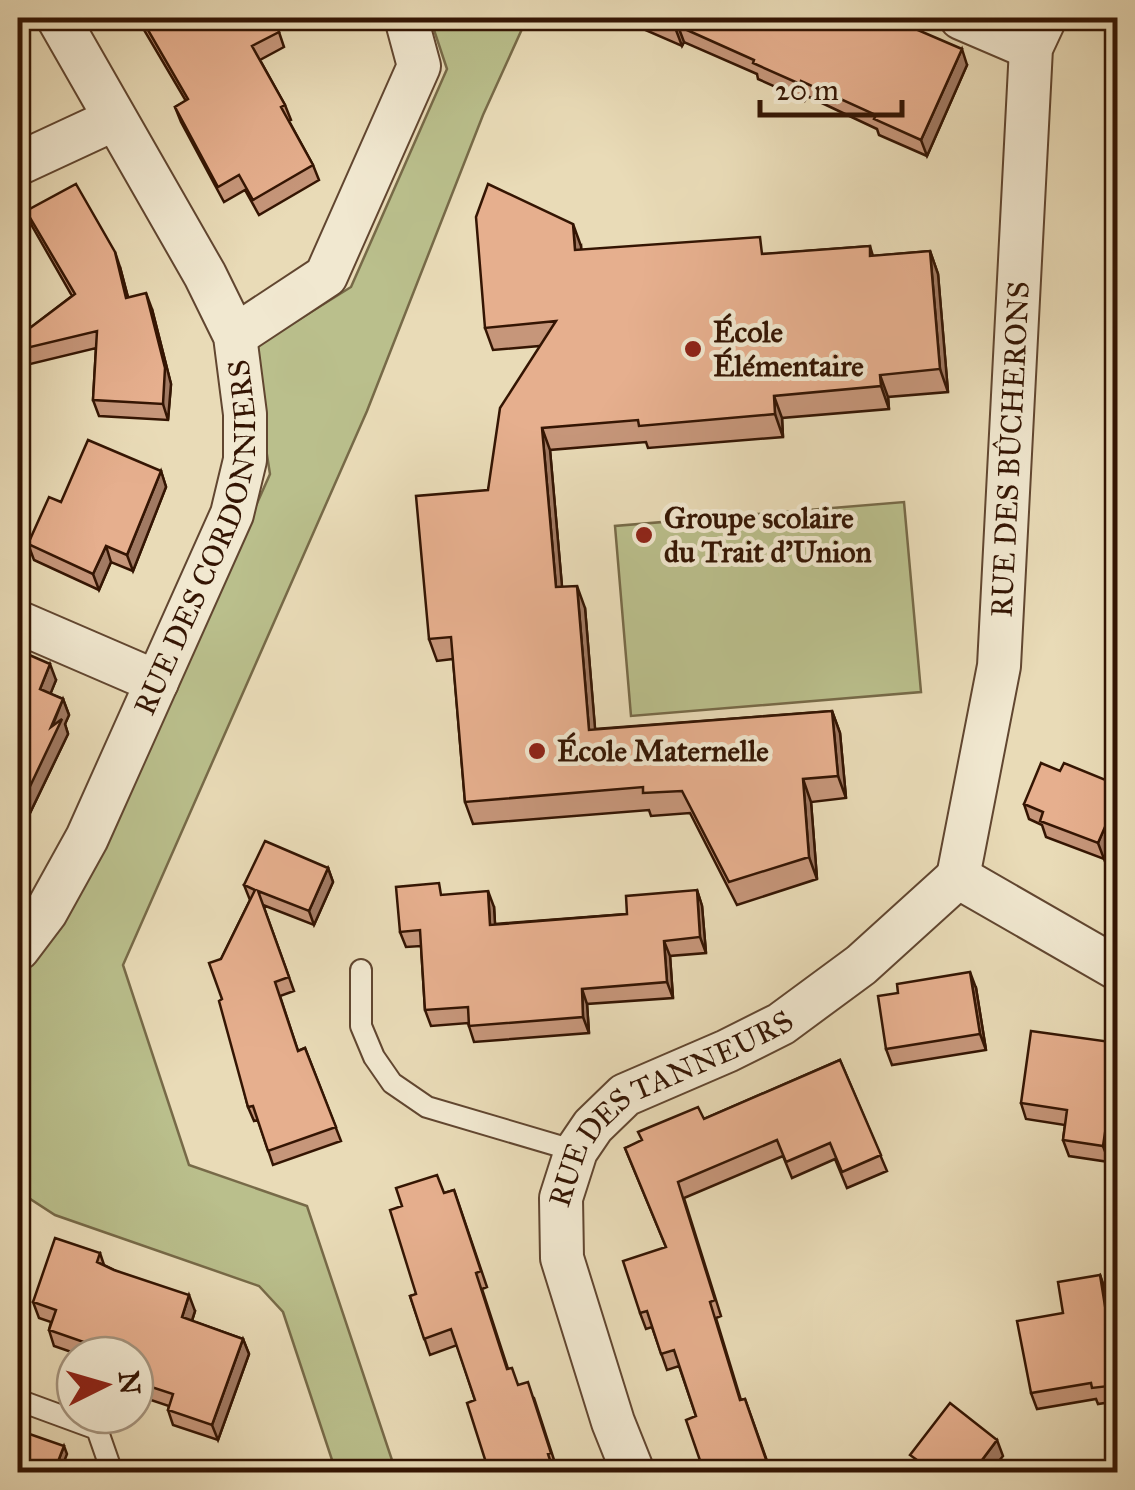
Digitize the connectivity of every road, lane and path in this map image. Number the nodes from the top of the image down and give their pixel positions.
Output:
1 (58, 18) edge
2 (406, 18) edge
3 (961, 18) edge
4 (1038, 33) edge
5 (115, 119) junction
6 (18, 164) edge
7 (236, 336) junction
8 (18, 622) edge
9 (156, 682) junction
10 (958, 877) junction
11 (18, 948) edge
12 (1118, 969) edge
13 (361, 970) dead end
14 (576, 1151) junction
15 (18, 1400) edge
16 (112, 1472) edge
17 (632, 1472) edge

1 - 5 street, RUE DES CORDONNIERS
2 - 7 street
3 - 4 street
4 - 10 street, RUE DES BÛCHERONS
5 - 6 street
5 - 7 street, RUE DES CORDONNIERS
7 - 9 street, RUE DES CORDONNIERS
8 - 9 street
9 - 11 street, RUE DES CORDONNIERS
10 - 12 street
10 - 14 street, RUE DES TANNEURS
13 - 14 lane
14 - 17 street, RUE DES TANNEURS
15 - 16 lane

